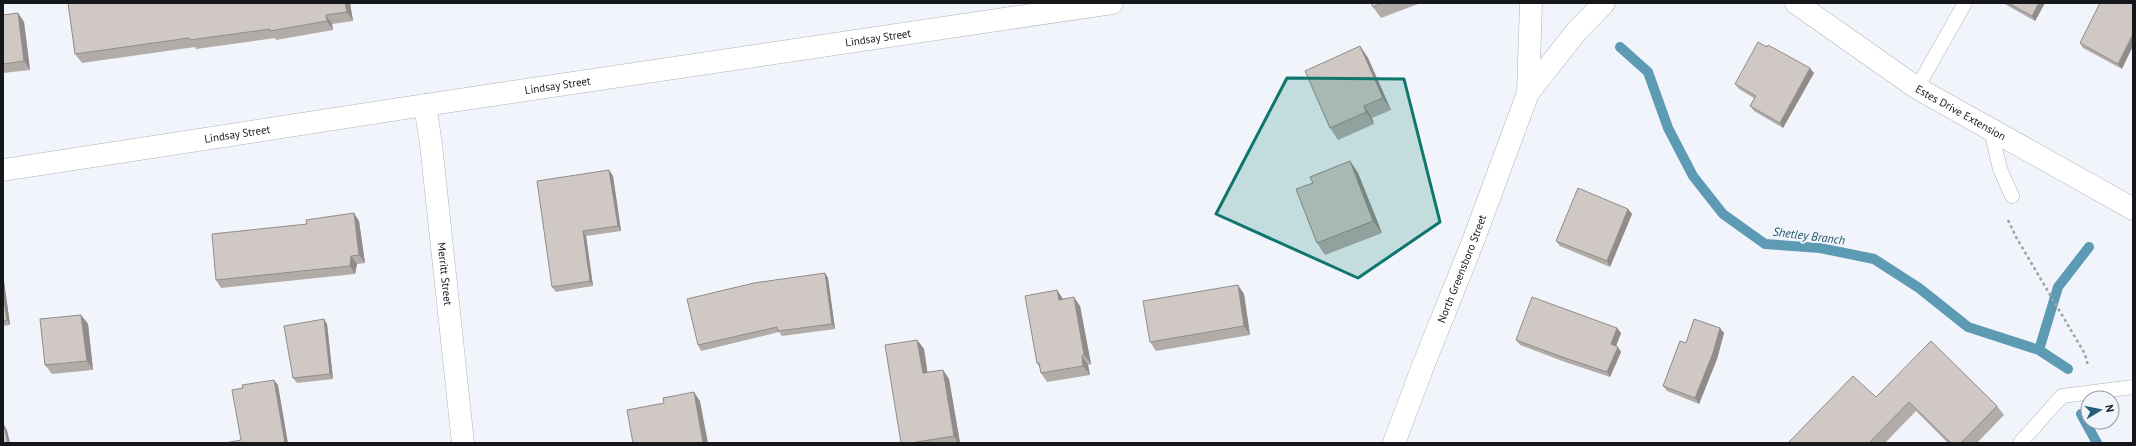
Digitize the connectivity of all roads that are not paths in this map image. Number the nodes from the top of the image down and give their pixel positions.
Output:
1 (1112, 3) edge
2 (1531, 3) edge
3 (1604, 3) edge
4 (1796, 3) edge
5 (1965, 3) edge
6 (1917, 88) junction
7 (1528, 93) junction
8 (424, 105) junction
9 (1991, 130) junction
10 (3, 170) edge
11 (2012, 196) road end
12 (2133, 209) edge
13 (2133, 387) edge
14 (463, 443) edge
15 (1394, 443) edge
16 (2020, 443) edge

1 - 8 street, Lindsay Street
2 - 7 street, North Greensboro Street
3 - 7 street, North Greensboro Street
4 - 6 street, Estes Drive Extension
5 - 6 lane
6 - 9 street, Estes Drive Extension
7 - 15 street, North Greensboro Street
8 - 10 street, Lindsay Street
8 - 14 street, Merritt Street
9 - 11 lane
9 - 12 street, Estes Drive Extension
13 - 16 lane

